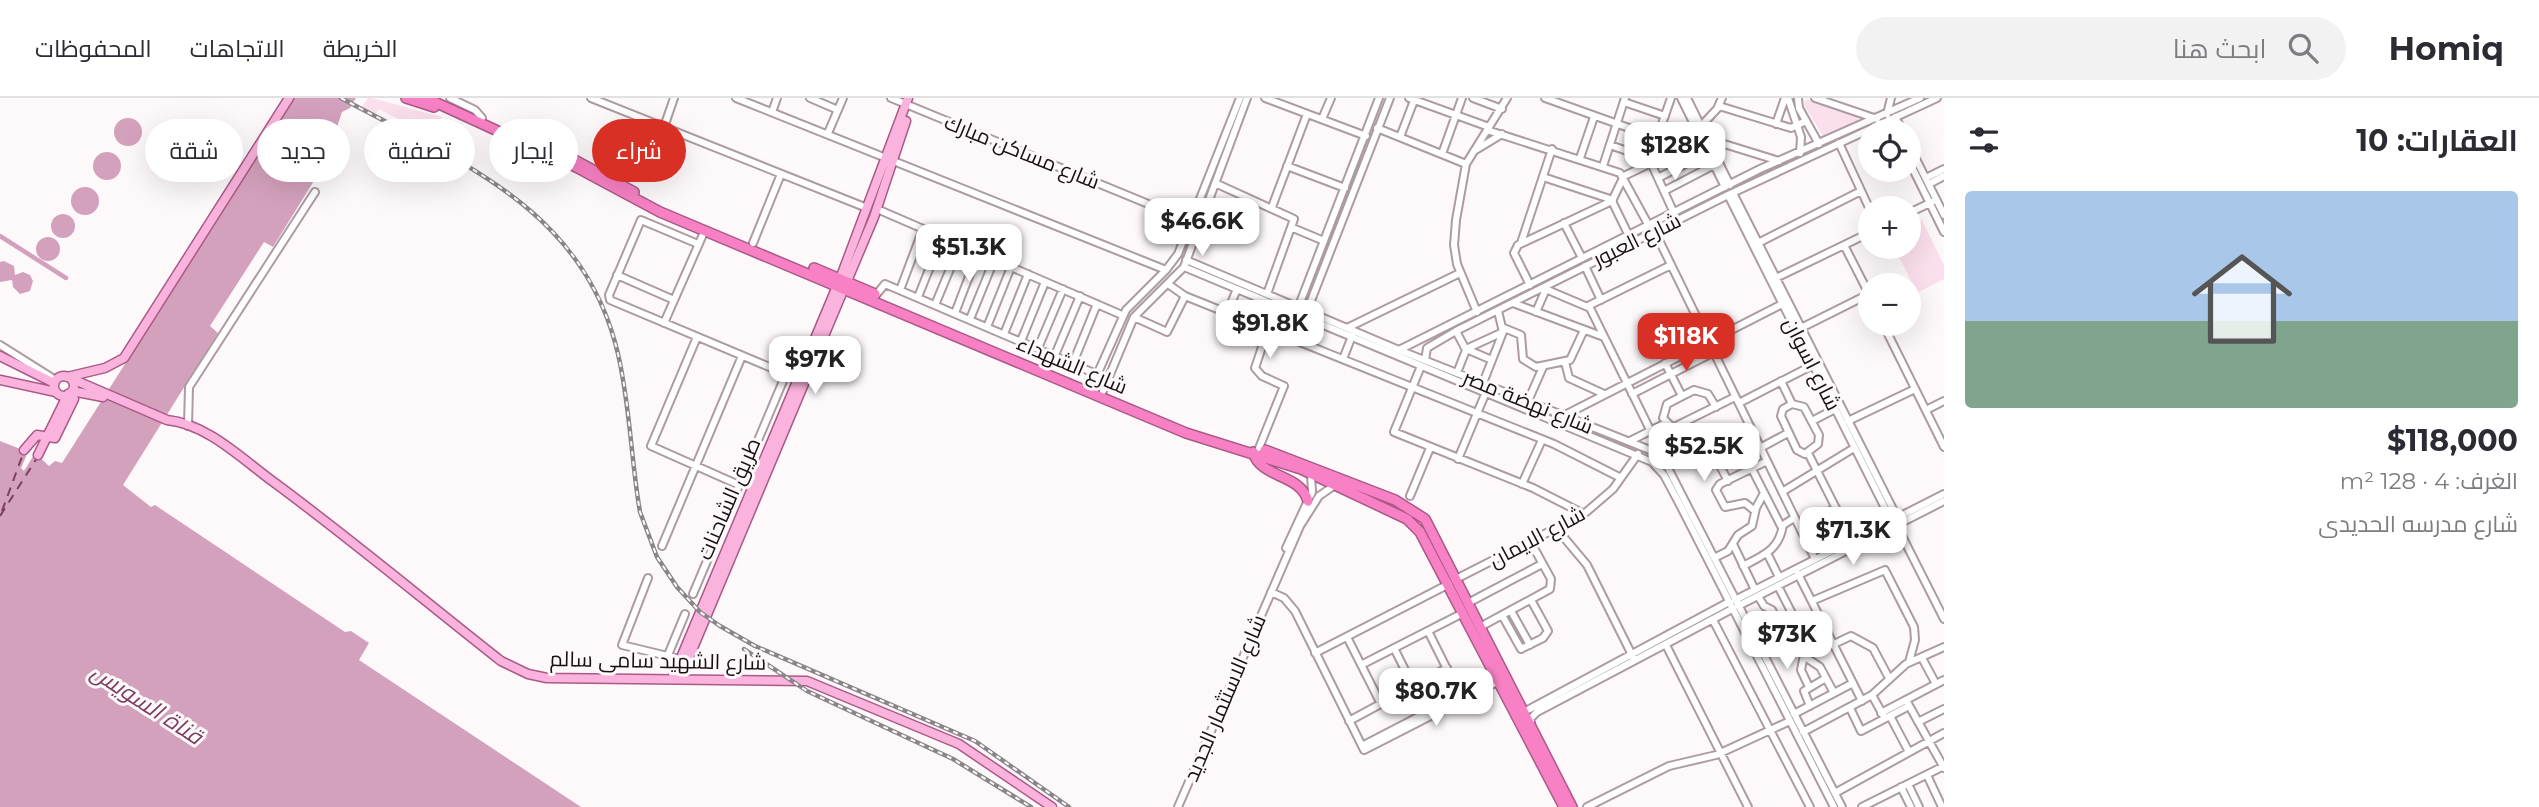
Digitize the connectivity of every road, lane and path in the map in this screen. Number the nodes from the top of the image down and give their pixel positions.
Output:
1 (289, 98) edge
2 (406, 98) edge
3 (426, 98) edge
4 (439, 98) edge
5 (591, 98) edge
6 (674, 98) edge
7 (778, 98) edge
8 (810, 98) edge
9 (843, 98) edge
10 (891, 98) edge
11 (1240, 98) edge
12 (1247, 98) edge
13 (1265, 98) edge
14 (1331, 98) edge
15 (1379, 98) edge
16 (1390, 98) edge
17 (1462, 98) edge
18 (1474, 98) edge
19 (1507, 98) edge
20 (1545, 98) edge
21 (1671, 98) edge
22 (1681, 98) edge
23 (1722, 98) edge
24 (1786, 98) edge
25 (1798, 98) edge
26 (1815, 98) edge
27 (1891, 98) edge
28 (1920, 98) edge
29 (1937, 98) edge
30 (742, 99) edge
31 (1413, 99) edge
32 (1624, 100) edge
33 (1689, 100) edge
34 (449, 102) edge
35 (910, 102) edge
36 (1719, 106) junction
37 (1502, 109) junction
38 (838, 110) junction
39 (772, 112) junction
40 (1307, 114) junction
41 (1456, 115) junction
42 (1665, 116) junction
43 (1594, 117) junction
44 (1890, 117) junction
45 (644, 119) edge
46 (667, 119) edge
47 (1877, 119) joint
48 (1322, 120) junction
49 (1806, 121) junction
50 (489, 124) edge
51 (1776, 124) junction
52 (1369, 125) junction
53 (1616, 125) junction
54 (1701, 126) junction
55 (1797, 127) junction
56 (1858, 127) edge
57 (489, 128) edge
58 (1378, 128) junction
59 (1488, 128) junction
60 (828, 134) junction
61 (1502, 135) junction
62 (686, 136) edge
63 (1365, 136) junction
64 (1400, 137) junction
65 (1657, 138) junction
66 (1374, 139) junction
67 (1704, 139) junction
68 (1839, 143) junction
69 (1819, 144) junction
70 (1610, 145) junction
71 (1552, 149) junction
72 (1472, 152) junction
73 (1708, 152) junction
74 (1800, 153) junction
75 (1442, 154) junction
76 (1220, 157) junction
77 (890, 158) junction
78 (1580, 158) junction
79 (1780, 161) junction
80 (1650, 162) junction
81 (1466, 164) junction
82 (1714, 165) junction
83 (1287, 166) junction
84 (1603, 166) junction
85 (1216, 169) junction
86 (1760, 169) junction
87 (1784, 169) junction
88 (1921, 169) edge
89 (1944, 169) edge
90 (578, 170) edge
91 (781, 174) junction
92 (1624, 176) junction
93 (1944, 176) edge
94 (1543, 177) junction
95 (1658, 177) junction
96 (1764, 178) junction
97 (1927, 181) junction
98 (1921, 182) edge
99 (1215, 183) junction
100 (1728, 186) junction
101 (1345, 188) junction
102 (1664, 191) junction
103 (1861, 191) junction
104 (315, 192) dead end
105 (1730, 194) junction
106 (1863, 196) edge
107 (1613, 200) junction
108 (1933, 202) junction
109 (874, 205) junction
110 (1272, 207) junction
111 (1921, 208) edge
112 (1674, 213) junction
113 (1944, 215) edge
114 (1192, 222) junction
115 (1564, 223) junction
116 (1649, 226) junction
117 (1293, 228) junction
118 (923, 229) junction
119 (705, 230) junction
120 (1655, 232) junction
121 (1944, 232) edge
122 (1638, 235) junction
123 (1629, 236) junction
124 (942, 237) junction
125 (1858, 238) edge
126 (1324, 241) junction
127 (753, 243) junction
128 (1521, 243) junction
129 (1758, 243) junction
130 (698, 244) junction
131 (1844, 244) junction
132 (960, 245) junction
133 (978, 253) junction
134 (994, 260) junction
135 (1583, 262) junction
136 (1185, 264) junction
137 (1671, 265) junction
138 (1011, 267) junction
139 (1166, 270) junction
140 (1460, 273) junction
141 (1858, 273) edge
142 (1028, 274) junction
143 (617, 275) junction
144 (1214, 276) junction
145 (1776, 278) junction
146 (1045, 282) junction
147 (842, 284) junction
148 (1168, 285) junction
149 (1530, 285) junction
150 (1544, 288) junction
151 (1063, 289) junction
152 (1237, 289) junction
153 (900, 290) junction
154 (1145, 290) junction
155 (1267, 294) junction
156 (876, 295) junction
157 (1080, 296) junction
158 (1185, 296) junction
159 (918, 297) junction
160 (1153, 298) junction
161 (1136, 299) junction
162 (674, 300) junction
163 (1601, 300) junction
164 (1858, 302) edge
165 (1513, 303) junction
166 (1785, 303) junction
167 (1097, 304) junction
168 (935, 305) junction
169 (1588, 306) junction
170 (1144, 307) junction
171 (1298, 307) junction
172 (1498, 311) junction
173 (1477, 312) junction
174 (1536, 312) junction
175 (954, 313) junction
176 (1227, 313) junction
177 (1305, 313) junction
178 (1122, 315) junction
179 (1134, 317) junction
180 (970, 319) junction
181 (1468, 321) junction
182 (933, 322) junction
183 (664, 323) junction
184 (987, 327) junction
185 (1347, 328) junction
186 (1801, 328) junction
187 (1268, 329) junction
188 (1504, 330) junction
189 (1584, 330) junction
190 (1456, 331) junction
191 (1004, 334) junction
192 (1352, 336) junction
193 (1889, 336) edge
194 (697, 337) junction
195 (1604, 337) junction
196 (1292, 339) junction
197 (1021, 341) junction
198 (1708, 341) junction
199 (0, 345) edge
200 (1038, 348) junction
201 (1466, 349) junction
202 (1399, 350) junction
203 (1714, 352) junction
204 (1055, 355) junction
205 (0, 356) edge
206 (743, 356) junction
207 (1343, 359) junction
208 (1492, 360) junction
209 (1565, 362) junction
210 (1073, 363) junction
211 (1423, 363) junction
212 (1665, 363) junction
213 (1816, 363) junction
214 (1543, 366) junction
215 (1457, 373) junction
216 (786, 374) junction
217 (1098, 374) junction
218 (1671, 374) junction
219 (68, 377) junction
220 (798, 379) junction
221 (1108, 379) junction
222 (0, 380) edge
223 (1781, 381) junction
224 (1627, 382) junction
225 (1483, 383) junction
226 (55, 385) junction
227 (1092, 386) junction
228 (1412, 386) junction
229 (1915, 389) junction
230 (96, 391) junction
231 (1103, 391) junction
232 (1486, 392) junction
233 (70, 393) junction
234 (1604, 394) junction
235 (1632, 394) junction
236 (795, 396) junction
237 (1682, 396) junction
238 (1737, 400) junction
239 (1528, 401) junction
240 (1944, 401) edge
241 (1792, 404) junction
242 (1716, 407) junction
243 (1835, 409) junction
244 (1926, 410) junction
245 (1477, 413) junction
246 (1563, 416) junction
247 (1812, 421) junction
248 (1848, 421) junction
249 (1666, 423) junction
250 (188, 426) junction
251 (1672, 428) junction
252 (1651, 431) junction
253 (1788, 433) junction
254 (47, 438) junction
255 (1542, 439) junction
256 (1629, 441) junction
257 (1687, 446) junction
258 (1760, 447) junction
259 (1944, 447) edge
260 (1430, 448) junction
261 (1854, 448) junction
262 (24, 450) dead end
263 (1256, 450) junction
264 (1808, 453) junction
265 (1638, 454) junction
266 (38, 455) dead end
267 (1663, 456) junction
268 (1458, 459) junction
269 (1767, 461) junction
270 (1667, 466) junction
271 (696, 467) junction
272 (1752, 469) junction
273 (1818, 472) junction
274 (1310, 473) junction
275 (1621, 478) junction
276 (1728, 481) junction
277 (1522, 484) junction
278 (739, 485) junction
279 (1336, 485) junction
280 (1782, 492) junction
281 (1764, 493) junction
282 (1944, 494) edge
283 (1410, 496) dead end
284 (1395, 500) junction
285 (1944, 500) edge
286 (1310, 503) junction
287 (1682, 503) junction
288 (748, 507) junction
289 (1412, 508) junction
290 (1836, 508) junction
291 (1393, 511) junction
292 (1755, 511) junction
293 (1584, 514) junction
294 (1688, 514) junction
295 (1794, 518) junction
296 (1407, 519) junction
297 (1896, 523) junction
298 (1799, 526) junction
299 (1556, 528) junction
300 (1782, 528) junction
301 (1852, 540) junction
302 (1733, 544) junction
303 (662, 546) dead end
304 (1534, 548) dead end
305 (1767, 553) junction
306 (1714, 558) junction
307 (1815, 559) junction
308 (1542, 564) junction
309 (1743, 566) junction
310 (1797, 572) junction
311 (1779, 577) junction
312 (648, 578) dead end
313 (1452, 582) junction
314 (1778, 586) junction
315 (1271, 590) junction
316 (1756, 593) junction
317 (693, 594) dead end
318 (1531, 600) junction
319 (1812, 601) junction
320 (1468, 603) junction
321 (1734, 604) junction
322 (1787, 604) junction
323 (1511, 611) junction
324 (1772, 611) junction
325 (1464, 613) junction
326 (685, 614) dead end
327 (1502, 615) junction
328 (1820, 618) junction
329 (1944, 619) edge
330 (1713, 620) junction
331 (1480, 627) junction
332 (1800, 629) junction
333 (1428, 631) junction
334 (1789, 634) junction
335 (1347, 636) junction
336 (1776, 641) dead end
337 (1834, 644) junction
338 (1530, 645) junction
339 (1663, 645) junction
340 (1944, 647) edge
341 (1394, 648) junction
342 (1315, 653) junction
343 (668, 655) junction
344 (1804, 655) junction
345 (1634, 658) junction
346 (1922, 658) junction
347 (680, 659) junction
348 (1909, 662) junction
349 (1361, 665) junction
350 (1447, 668) junction
351 (1826, 678) junction
352 (1889, 678) junction
353 (676, 679) junction
354 (1498, 679) junction
355 (1944, 680) edge
356 (1853, 683) junction
357 (1936, 684) junction
358 (1413, 686) junction
359 (1809, 687) junction
360 (1834, 693) junction
361 (1460, 695) junction
362 (1872, 695) junction
363 (1862, 701) junction
364 (1908, 703) junction
365 (1381, 704) junction
366 (1810, 706) junction
367 (1850, 708) junction
368 (1944, 709) edge
369 (1435, 711) junction
370 (1524, 712) junction
371 (1885, 716) junction
372 (1792, 718) junction
373 (1349, 720) junction
374 (1918, 722) junction
375 (1531, 726) junction
376 (1770, 729) junction
377 (1803, 732) junction
378 (1944, 733) edge
379 (1928, 741) junction
380 (1909, 752) junction
381 (1721, 753) junction
382 (1544, 760) junction
383 (1943, 767) edge
384 (1551, 774) junction
385 (1927, 775) junction
386 (1904, 786) junction
387 (1835, 793) junction
388 (1873, 805) edge
389 (1052, 807) edge
390 (1178, 807) edge
391 (1564, 807) edge
392 (1572, 807) edge
393 (1587, 807) edge
394 (1748, 807) edge
395 (1810, 807) edge
396 (1834, 807) edge
397 (1842, 807) edge
398 (1863, 807) edge
399 (1911, 807) edge
400 (1919, 807) edge
401 (1942, 807) edge

1 - 219 main road
2 - 57 highway
3 - 34 highway, شارع الشهداء
4 - 34 highway, شارع الشهداء
5 - 45 street
6 - 46 street
7 - 39 street
8 - 38 street
9 - 38 street
10 - 35 street, شارع مساكن مبارك
11 - 76 street
12 - 76 street
13 - 40 street
14 - 48 street
15 - 52 street
16 - 58 street
17 - 41 street
18 - 37 street
19 - 37 street
20 - 43 street
21 - 42 street
22 - 67 street
23 - 36 street
24 - 51 street
24 - 55 street
25 - 49 street
26 - 47 street
27 - 44 street
28 - 44 street, شارع العبور
29 - 44 street, شارع العبور
30 - 39 street
31 - 41 street
31 - 64 street
32 - 42 street
32 - 53 street
33 - 54 street
34 - 50 highway, شارع الشهداء
34 - 127 highway, شارع الشهداء
35 - 77 main road, طريق الشاحنات
35 - 114 street, شارع مساكن مبارك
36 - 51 street
36 - 54 street
37 - 59 street
38 - 60 street
39 - 60 street
40 - 48 street
40 - 83 street
41 - 59 street
41 - 75 street
42 - 65 street
43 - 53 street
43 - 78 street
44 - 47 street, شارع العبور
44 - 68 street, شارع العبور
48 - 63 street
49 - 55 street
49 - 69 street
51 - 55 street
52 - 58 street
52 - 63 street
53 - 65 street
53 - 70 street
54 - 67 street
55 - 74 street
56 - 69 street, شارع العبور
58 - 64 street
58 - 66 street
59 - 61 street
59 - 72 street
60 - 77 street
61 - 71 street
61 - 72 street
62 - 91 street
63 - 66 street
63 - 101 street
64 - 75 street
65 - 80 street
66 - 177 street
67 - 73 street
67 - 79 street
67 - 80 street
67 - 100 street
68 - 87 street, شارع العبور
68 - 103 street
69 - 74 street, شارع العبور
70 - 80 street
70 - 84 street
71 - 78 street
71 - 94 street
72 - 81 street
73 - 82 street
73 - 95 street
74 - 79 street, شارع العبور
75 - 81 street
76 - 85 street
77 - 109 main road, طريق الشاحنات
77 - 139 street
78 - 84 street
79 - 86 street, شارع العبور
79 - 87 street
80 - 92 street
80 - 95 street
81 - 140 street
82 - 100 street
82 - 102 street
83 - 101 street
83 - 110 street
84 - 92 street
85 - 99 street
85 - 114 street
86 - 96 street
86 - 100 street, شارع العبور
87 - 96 street, شارع العبور
88 - 97 street
89 - 97 street
90 - 119 highway, شارع الشهداء
91 - 109 street
91 - 127 street
92 - 107 street
92 - 116 street
93 - 97 street
94 - 107 street
94 - 128 street
95 - 102 street
96 - 105 street, شارع العبور
97 - 108 street
98 - 108 street
99 - 110 street
99 - 136 street
100 - 112 street, شارع العبور
101 - 126 street
102 - 112 street
103 - 106 street
103 - 129 street
104 - 250 street
105 - 120 street, شارع العبور
105 - 129 street, شارع اسوان
105 - 166 street, شارع اسوان
107 - 115 street
107 - 123 street
108 - 111 street
108 - 113 street
108 - 121 street
109 - 118 street
109 - 147 main road, طريق الشاحنات
110 - 117 street
112 - 116 street, شارع العبور
114 - 139 street
115 - 128 street
115 - 135 street
116 - 122 street, شارع العبور
117 - 126 street
117 - 155 street
118 - 124 street
118 - 153 street
119 - 130 street
119 - 147 highway, شارع الشهداء
120 - 122 street, شارع العبور
120 - 137 street
122 - 123 street, شارع العبور
122 - 135 street, شارع العبور
123 - 135 street, شارع العبور
124 - 132 street
124 - 159 street
125 - 131 street
126 - 171 street
127 - 147 highway, شارع الشهداء
128 - 149 street
129 - 145 street, شارع اسوان
130 - 143 street
130 - 162 street
131 - 141 street
131 - 145 street
132 - 133 street
132 - 168 street
133 - 134 street
133 - 175 street
134 - 138 street
134 - 180 street
135 - 149 street, شارع العبور
135 - 150 street, شارع العبور
135 - 163 street
136 - 144 street, شارع نهضة مصر
136 - 148 street
137 - 163 street
137 - 198 street
138 - 142 street
138 - 184 street
139 - 154 street
140 - 173 street
140 - 185 street
142 - 146 street
142 - 191 street
143 - 162 street
143 - 183 street
144 - 152 street, شارع نهضة مصر
144 - 155 street, شارع نهضة مصر
145 - 166 street, شارع اسوان
146 - 151 street
146 - 197 street
147 - 156 highway, شارع الشهداء
147 - 182 highway, شارع الشهداء
147 - 220 main road, طريق الشاحنات
147 - 236 main road, طريق الشاحنات
148 - 158 street
148 - 160 street
149 - 173 street, شارع العبور
150 - 165 street, شارع العبور
150 - 169 street
150 - 174 street
151 - 157 street
151 - 200 street
152 - 176 street
152 - 177 street, شارع نهضة مصر
153 - 156 street
153 - 159 street
154 - 160 street
154 - 161 street
155 - 171 street, شارع نهضة مصر
156 - 182 highway, شارع الشهداء
157 - 167 street
157 - 204 street
158 - 176 street
158 - 179 street
159 - 168 street
160 - 170 street
161 - 170 street
161 - 178 street
162 - 183 street
163 - 169 street
164 - 186 street
165 - 172 street, شارع العبور
165 - 174 street
166 - 186 street, شارع اسوان
166 - 198 street
166 - 213 street, شارع اسوان
167 - 178 street
167 - 210 street
168 - 175 street
169 - 195 street
170 - 179 street
171 - 177 street, شارع نهضة مصر
172 - 181 street, شارع العبور
172 - 188 street
173 - 181 street, شارع العبور
174 - 189 street
175 - 180 street
176 - 187 street
177 - 185 street, شارع نهضة مصر
177 - 192 street, شارع نهضة مصر
177 - 196 street
178 - 217 street
179 - 221 street
180 - 184 street
181 - 190 street, شارع العبور
181 - 202 street, شارع العبور
182 - 227 highway, شارع الشهداء
182 - 263 highway, شارع الشهداء
183 - 194 street
184 - 191 street
185 - 202 street, شارع نهضة مصر
186 - 213 street, شارع اسوان
187 - 196 street
187 - 263 street
188 - 201 street
188 - 208 street
188 - 214 street
189 - 195 street
189 - 209 street
190 - 201 street
190 - 211 street, شارع العبور
191 - 197 street
192 - 207 street
192 - 211 street, شارع نهضة مصر
193 - 229 street
194 - 206 street
194 - 271 street
195 - 224 street
196 - 207 street
197 - 200 street
198 - 203 street
198 - 212 street
199 - 226 street
200 - 204 street
201 - 208 street
201 - 215 street
202 - 211 street, شارع نهضة مصر
203 - 218 street
203 - 238 street
204 - 210 street
205 - 226 main road
206 - 216 street
206 - 271 street
207 - 228 street
208 - 225 street
209 - 214 street
209 - 234 street
210 - 217 street
211 - 215 street, شارع نهضة مصر
211 - 228 street
211 - 232 street, شارع نهضة مصر
212 - 218 street
212 - 224 street
213 - 223 street
213 - 243 street, شارع اسوان
213 - 248 street, شارع اسوان
214 - 239 street
215 - 225 street, شارع نهضة مصر
216 - 220 street
216 - 278 street
217 - 221 street
217 - 227 street
218 - 235 street
218 - 237 street
219 - 226 main road
219 - 230 main road, شارع الشهيد سامى سالم
219 - 233 main road
220 - 236 main road, طريق الشاحنات
221 - 231 street
222 - 226 main road
223 - 238 street
223 - 241 street
224 - 234 street
224 - 235 street
225 - 239 street, شارع نهضة مصر
226 - 233 main road
227 - 231 highway, شارع الشهداء
228 - 245 street
228 - 260 street
229 - 244 street
229 - 248 street
230 - 233 main road
230 - 250 main road, شارع الشهيد سامى سالم
231 - 263 highway, شارع الشهداء
232 - 245 street
232 - 265 street, شارع نهضة مصر
233 - 254 main road
234 - 246 street
235 - 252 street
236 - 288 main road, طريق الشاحنات
237 - 242 street
237 - 249 street
238 - 242 street
238 - 258 street
239 - 246 street, شارع نهضة مصر
240 - 244 street
241 - 247 street
241 - 253 street
242 - 251 street
243 - 247 street
243 - 261 street, شارع اسوان
244 - 259 street
245 - 255 street
245 - 268 street
246 - 256 street, شارع نهضة مصر
247 - 264 street
248 - 297 street, شارع اسوان
249 - 251 street
249 - 252 street
250 - 353 main road, شارع الشهيد سامى سالم
251 - 257 street
252 - 256 street
252 - 267 street
253 - 258 street
253 - 264 street
254 - 262 main road
254 - 266 main road
255 - 275 street
255 - 277 street
256 - 270 street, شارع نهضة مصر
257 - 267 street
257 - 276 street
258 - 269 street
260 - 268 street
260 - 283 street
261 - 273 street
261 - 297 street, شارع اسوان
263 - 274 highway, شارع الشهداء
263 - 284 highway, شارع الشهداء
263 - 286 highway
264 - 273 street
265 - 275 street, شارع الايمان
265 - 287 street, شارع نهضة مصر
267 - 270 street
268 - 277 street
269 - 272 street
269 - 280 street
270 - 287 street, شارع نهضة مصر
271 - 278 street
271 - 303 street
272 - 276 street
272 - 281 street
273 - 280 street
273 - 290 street
274 - 279 highway, شارع الشهداء
274 - 286 street, شارع الاستثمار الجديد
275 - 293 street, شارع الايمان
276 - 292 street
277 - 293 street
278 - 317 street
279 - 286 street, شارع الاستثمار الجديد
279 - 291 highway, شارع الشهداء
280 - 295 street
281 - 292 street
281 - 300 street
282 - 297 street
284 - 289 highway, شارع الشهداء
284 - 291 highway
285 - 297 street
286 - 315 street, شارع الاستثمار الجديد
287 - 294 street, شارع نهضة مصر
288 - 347 main road, طريق الشاحنات
288 - 353 main road, طريق الشاحنات
289 - 296 highway
289 - 313 highway, شارع الشهداء
290 - 298 street
290 - 301 street
291 - 296 highway, شارع الشهداء
292 - 302 street
293 - 299 street, شارع الايمان
294 - 306 street, شارع نهضة مصر
294 - 321 street, شارع نهضة مصر
295 - 298 street
295 - 300 street
296 - 313 highway, شارع الشهداء
297 - 301 street
297 - 310 street
297 - 329 street, شارع اسوان
298 - 307 street
299 - 313 street, شارع الايمان
299 - 345 street
300 - 305 street
301 - 307 street
302 - 306 street
302 - 309 street
304 - 308 street
305 - 309 street
305 - 311 street
306 - 321 street, شارع نهضة مصر
307 - 310 street
308 - 318 street
308 - 320 street
309 - 316 street
310 - 311 street
310 - 314 street
310 - 319 street
311 - 316 street
312 - 343 street
313 - 320 highway, شارع الشهداء
313 - 325 highway, شارع الشهداء
313 - 335 street, شارع الايمان
314 - 316 street
314 - 322 street
315 - 342 street
315 - 390 street, شارع الاستثمار الجديد
316 - 321 street
316 - 324 street
318 - 323 street
318 - 338 street
319 - 328 street
319 - 348 street
320 - 331 highway, شارع الشهداء
321 - 330 street
321 - 339 street
321 - 372 street, شارع نهضة مصر
322 - 324 street
322 - 332 street
323 - 327 street
323 - 338 street
324 - 334 street
325 - 333 street
325 - 354 highway, شارع الشهداء
326 - 343 street
327 - 331 street
327 - 338 street
328 - 332 street
328 - 337 street
330 - 339 street
330 - 376 street
331 - 370 highway, شارع الشهداء
332 - 334 street
333 - 341 street
333 - 350 street
334 - 336 street
334 - 344 street
335 - 342 street, شارع الايمان
335 - 349 street
337 - 352 street
337 - 356 street
339 - 345 street
339 - 381 street
340 - 346 street
341 - 349 street
341 - 358 street
342 - 373 street
343 - 347 street
344 - 351 street
344 - 359 street
345 - 370 street
345 - 375 street
346 - 348 street
346 - 357 street
347 - 353 main road, طريق الشاحنات
348 - 352 street
349 - 365 street
350 - 358 street
350 - 361 street
351 - 359 street
351 - 360 street
352 - 362 street
353 - 389 main road, شارع الشهيد سامى سالم
354 - 361 street
354 - 369 street
354 - 382 highway, شارع الشهداء
355 - 357 street
356 - 360 street
356 - 363 street
357 - 364 street
358 - 365 street
359 - 366 street
360 - 366 street
361 - 369 street
362 - 363 street
362 - 371 street
363 - 367 street
364 - 371 street
364 - 374 street
365 - 373 street
366 - 372 street
367 - 371 street
367 - 377 street
368 - 374 street
369 - 373 street
370 - 375 highway, شارع الشهداء
371 - 380 street
372 - 376 street
372 - 377 street, شارع نهضة مصر
372 - 396 street, شارع نهضة مصر
374 - 379 street
375 - 382 highway, شارع الشهداء
376 - 381 street
376 - 395 street
377 - 387 street, شارع نهضة مصر
378 - 379 street
379 - 380 street
379 - 383 street
380 - 387 street
381 - 393 street
381 - 394 street
382 - 384 highway, شارع الشهداء
383 - 385 street
384 - 391 highway, شارع الشهداء
384 - 392 highway, شارع الشهداء
385 - 386 street
385 - 401 street
386 - 388 street
386 - 399 street
386 - 400 street
387 - 397 street, شارع نهضة مصر
388 - 398 street

